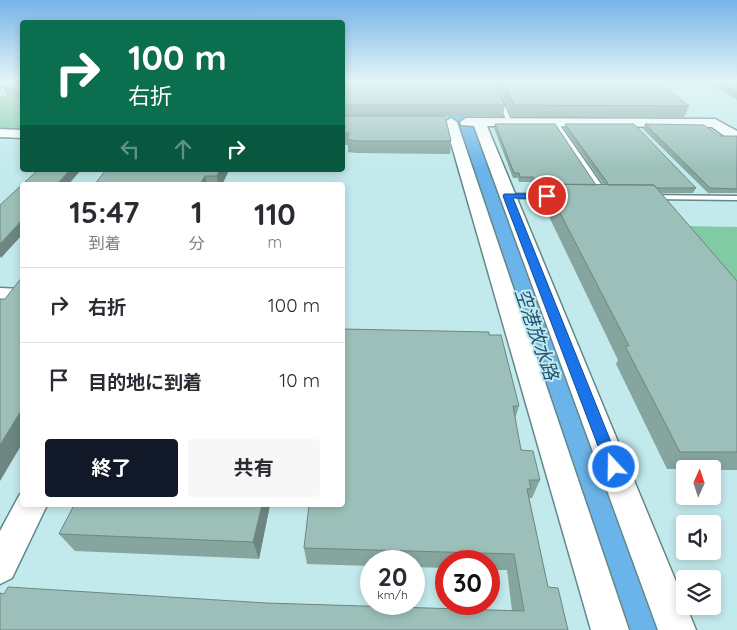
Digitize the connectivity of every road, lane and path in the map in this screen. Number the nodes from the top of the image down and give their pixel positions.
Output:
1 (505, 110) edge
2 (687, 111) edge
3 (510, 121) junction
4 (479, 122) junction
5 (555, 122) junction
6 (701, 123) junction
7 (0, 133) edge
8 (20, 134) edge
9 (735, 136) edge
10 (698, 191) edge
11 (507, 196) junction
12 (566, 196) edge
13 (596, 197) edge
14 (606, 197) junction
15 (616, 197) edge
16 (636, 197) edge
17 (705, 198) junction
18 (737, 198) edge
19 (0, 295) edge
20 (20, 296) edge
21 (30, 507) edge
22 (0, 566) edge
23 (610, 630) edge
24 (677, 630) edge

1 - 3 lane
2 - 6 street
3 - 4 street
3 - 5 street
4 - 11 street
4 - 23 street
5 - 6 street
5 - 14 lane
6 - 9 street
7 - 8 street
10 - 17 lane
11 - 12 lane
11 - 24 street
13 - 14 lane
14 - 15 lane
16 - 17 lane
17 - 18 lane
19 - 20 street
21 - 22 street

